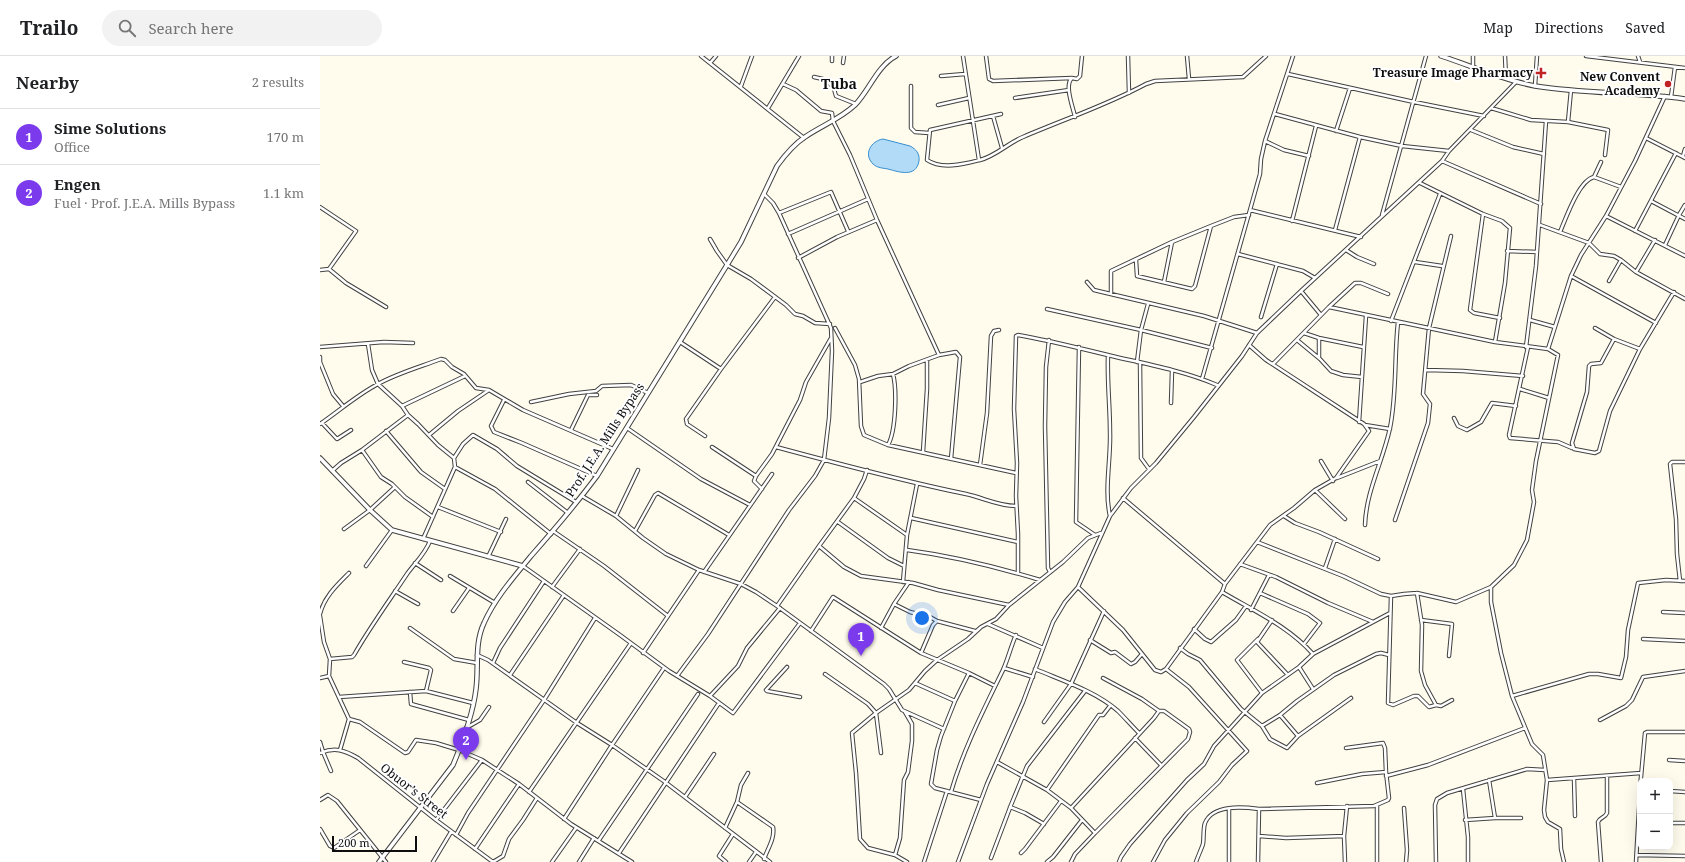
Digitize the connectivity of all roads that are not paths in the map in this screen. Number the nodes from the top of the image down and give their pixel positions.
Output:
1 (701, 56) edge
2 (716, 56) edge
3 (752, 56) edge
4 (799, 56) edge
5 (832, 56) edge
6 (844, 56) edge
7 (890, 56) edge
8 (896, 56) edge
9 (963, 56) edge
10 (986, 56) edge
11 (1082, 56) edge
12 (1128, 56) edge
13 (1187, 56) edge
14 (1266, 56) edge
15 (1293, 56) edge
16 (1426, 56) edge
17 (1442, 56) edge
18 (1473, 56) edge
19 (1506, 56) edge
20 (1537, 56) edge
21 (1586, 56) edge
22 (1638, 56) edge
23 (832, 61) dead end
24 (1640, 62) junction
25 (710, 63) junction
26 (843, 63) dead end
27 (886, 64) junction
28 (1473, 66) junction
29 (1675, 67) junction
30 (1685, 68) edge
31 (965, 74) junction
32 (1288, 74) junction
33 (941, 76) dead end
34 (814, 77) dead end
35 (1072, 78) junction
36 (1506, 78) junction
37 (1189, 79) junction
38 (1517, 82) junction
39 (783, 84) junction
40 (741, 86) junction
41 (911, 86) dead end
42 (1535, 86) junction
43 (1350, 88) junction
44 (1069, 90) junction
45 (1571, 90) junction
46 (1129, 93) junction
47 (1665, 96) junction
48 (1671, 97) junction
49 (969, 98) junction
50 (1015, 98) dead end
51 (1685, 98) edge
52 (1414, 102) junction
53 (856, 104) junction
54 (938, 105) dead end
55 (768, 108) junction
56 (1491, 108) junction
57 (1002, 114) dead end
58 (1275, 114) junction
59 (993, 116) junction
60 (1484, 116) junction
61 (1075, 117) junction
62 (973, 120) junction
63 (833, 121) junction
64 (1546, 121) junction
65 (1568, 122) junction
66 (1316, 126) junction
67 (1471, 130) junction
68 (1336, 131) junction
69 (929, 133) junction
70 (1360, 137) junction
71 (804, 138) junction
72 (1646, 138) junction
73 (1265, 141) junction
74 (1402, 146) junction
75 (1002, 148) junction
76 (1685, 149) edge
77 (1450, 151) junction
78 (1676, 153) junction
79 (1544, 154) junction
80 (1605, 155) dead end
81 (1309, 156) junction
82 (1684, 157) edge
83 (980, 160) junction
84 (1442, 161) junction
85 (1601, 162) dead end
86 (1594, 177) junction
87 (1420, 182) junction
88 (1620, 187) junction
89 (763, 193) junction
90 (1440, 194) junction
91 (868, 199) junction
92 (1651, 201) junction
93 (1541, 204) junction
94 (1685, 206) edge
95 (320, 207) edge
96 (1250, 210) junction
97 (840, 211) junction
98 (779, 213) junction
99 (1483, 214) junction
100 (1249, 215) junction
101 (1679, 215) junction
102 (1606, 216) junction
103 (1382, 217) junction
104 (1685, 219) edge
105 (877, 220) junction
106 (1292, 221) junction
107 (1540, 225) junction
108 (1211, 226) junction
109 (1335, 230) junction
110 (1635, 230) junction
111 (848, 231) junction
112 (1560, 232) junction
113 (788, 234) junction
114 (1450, 236) dead end
115 (1361, 237) junction
116 (710, 239) dead end
117 (1655, 240) junction
118 (1172, 242) junction
119 (1589, 243) junction
120 (1665, 245) junction
121 (1346, 250) junction
122 (1507, 251) junction
123 (1537, 252) junction
124 (1238, 254) junction
125 (1685, 256) edge
126 (798, 258) junction
127 (1136, 260) junction
128 (1621, 260) junction
129 (1415, 262) junction
130 (1277, 264) junction
131 (1374, 264) dead end
132 (727, 265) junction
133 (1442, 266) junction
134 (329, 269) junction
135 (320, 270) edge
136 (1636, 272) junction
137 (1571, 276) junction
138 (1314, 278) junction
139 (1610, 281) dead end
140 (1088, 282) dead end
141 (1164, 282) junction
142 (1300, 291) junction
143 (1674, 292) junction
144 (1111, 294) junction
145 (1388, 294) dead end
146 (775, 297) junction
147 (1685, 299) edge
148 (1148, 304) junction
149 (386, 307) dead end
150 (1329, 307) junction
151 (1047, 309) dead end
152 (1321, 315) junction
153 (1366, 316) junction
154 (1261, 317) dead end
155 (1500, 318) junction
156 (1391, 320) junction
157 (1530, 320) junction
158 (1218, 321) junction
159 (1398, 322) junction
160 (1656, 323) junction
161 (830, 324) junction
162 (1555, 327) junction
163 (835, 328) dead end
164 (1429, 328) junction
165 (1595, 328) dead end
166 (999, 330) dead end
167 (1141, 330) junction
168 (1257, 333) junction
169 (1304, 333) junction
170 (831, 338) junction
171 (1319, 338) junction
172 (1614, 339) junction
173 (1049, 340) junction
174 (1297, 340) junction
175 (679, 342) junction
176 (1495, 342) junction
177 (413, 343) dead end
178 (368, 344) junction
179 (1249, 345) junction
180 (320, 347) edge
181 (1079, 347) junction
182 (1364, 347) junction
183 (1527, 347) junction
184 (1212, 348) junction
185 (1548, 349) junction
186 (1640, 349) junction
187 (939, 355) junction
188 (1108, 355) junction
189 (320, 357) edge
190 (1320, 359) junction
191 (927, 361) junction
192 (1139, 362) junction
193 (1273, 364) junction
194 (721, 369) junction
195 (1426, 370) junction
196 (1172, 371) junction
197 (893, 374) junction
198 (465, 376) junction
199 (1522, 376) junction
200 (1362, 377) junction
201 (1202, 379) junction
202 (860, 382) junction
203 (378, 384) junction
204 (1217, 385) junction
205 (1520, 389) junction
206 (490, 390) junction
207 (648, 393) junction
208 (597, 395) dead end
209 (1549, 398) junction
210 (504, 400) junction
211 (531, 402) dead end
212 (1172, 403) dead end
213 (343, 406) junction
214 (402, 406) junction
215 (1516, 406) junction
216 (408, 415) junction
217 (1454, 418) dead end
218 (1359, 422) junction
219 (321, 424) edge
220 (1364, 424) junction
221 (627, 428) junction
222 (1390, 429) junction
223 (351, 430) dead end
224 (571, 430) junction
225 (386, 431) junction
226 (429, 435) junction
227 (705, 436) dead end
228 (1540, 440) junction
229 (888, 445) junction
230 (712, 447) dead end
231 (776, 447) junction
232 (1572, 448) junction
233 (613, 449) junction
234 (362, 450) junction
235 (923, 452) junction
236 (320, 458) edge
237 (454, 458) junction
238 (951, 459) junction
239 (824, 460) junction
240 (1321, 461) dead end
241 (1380, 461) junction
242 (1685, 462) edge
243 (980, 465) junction
244 (455, 467) junction
245 (638, 470) dead end
246 (867, 470) junction
247 (1149, 470) junction
248 (332, 471) junction
249 (1016, 473) junction
250 (772, 474) dead end
251 (597, 476) junction
252 (756, 476) junction
253 (1336, 478) junction
254 (1333, 481) junction
255 (528, 482) dead end
256 (917, 484) junction
257 (395, 488) junction
258 (445, 489) junction
259 (762, 489) junction
260 (1315, 490) junction
261 (582, 496) junction
262 (854, 498) junction
263 (1123, 498) junction
264 (577, 503) junction
265 (750, 505) junction
266 (1016, 506) junction
267 (438, 507) junction
268 (370, 510) junction
269 (568, 513) junction
270 (616, 516) junction
271 (1110, 516) junction
272 (1284, 516) junction
273 (433, 517) junction
274 (911, 518) junction
275 (506, 519) dead end
276 (1345, 519) dead end
277 (1395, 520) dead end
278 (838, 522) junction
279 (1365, 525) dead end
280 (344, 528) dead end
281 (392, 530) junction
282 (635, 531) junction
283 (501, 532) junction
284 (552, 532) junction
285 (1102, 533) junction
286 (729, 535) junction
287 (907, 535) junction
288 (1095, 535) junction
289 (423, 539) junction
290 (1335, 539) junction
291 (430, 541) junction
292 (1018, 542) junction
293 (1257, 542) junction
294 (819, 546) junction
295 (580, 549) junction
296 (907, 550) junction
297 (488, 557) junction
298 (1378, 559) dead end
299 (415, 563) junction
300 (1240, 564) junction
301 (366, 566) dead end
302 (523, 566) junction
303 (904, 566) junction
304 (1325, 568) junction
305 (699, 570) junction
306 (704, 572) junction
307 (1050, 572) junction
308 (349, 573) dead end
309 (1018, 573) junction
310 (1269, 575) junction
311 (450, 576) dead end
312 (441, 580) dead end
313 (1040, 580) junction
314 (544, 581) junction
315 (1680, 581) junction
316 (1685, 581) edge
317 (903, 582) junction
318 (908, 582) junction
319 (741, 584) junction
320 (1226, 584) junction
321 (552, 587) junction
322 (1078, 587) junction
323 (1490, 587) junction
324 (469, 588) junction
325 (396, 591) junction
326 (1222, 592) junction
327 (1260, 593) junction
328 (1417, 594) junction
329 (564, 595) junction
330 (1391, 596) junction
331 (320, 601) edge
332 (495, 603) junction
333 (418, 604) dead end
334 (894, 604) junction
335 (322, 605) junction
336 (1009, 605) junction
337 (1246, 606) junction
338 (779, 607) junction
339 (1251, 610) junction
340 (453, 611) dead end
341 (1104, 611) junction
342 (1663, 612) dead end
343 (1390, 613) junction
344 (1685, 613) edge
345 (320, 615) edge
346 (668, 616) junction
347 (595, 618) junction
348 (1272, 620) junction
349 (1421, 620) junction
350 (937, 622) junction
351 (1373, 622) junction
352 (800, 623) junction
353 (988, 624) junction
354 (410, 628) dead end
355 (882, 628) junction
356 (1194, 629) junction
357 (811, 631) junction
358 (976, 631) junction
359 (1016, 635) junction
360 (1258, 639) junction
361 (1643, 639) dead end
362 (1090, 640) junction
363 (1685, 641) edge
364 (631, 644) junction
365 (1304, 644) junction
366 (1043, 648) junction
367 (1180, 648) junction
368 (643, 653) junction
369 (921, 653) junction
370 (1142, 654) junction
371 (1314, 654) junction
372 (477, 655) junction
373 (1389, 655) junction
374 (1449, 656) dead end
375 (330, 659) junction
376 (937, 660) junction
377 (404, 662) dead end
378 (477, 663) junction
379 (493, 663) junction
380 (786, 667) dead end
381 (1299, 667) junction
382 (664, 668) junction
383 (1004, 668) junction
384 (1166, 669) junction
385 (1035, 670) junction
386 (1685, 671) edge
387 (969, 672) junction
388 (825, 674) dead end
389 (1287, 674) junction
390 (510, 675) junction
391 (329, 676) junction
392 (677, 676) junction
393 (1033, 677) junction
394 (320, 678) edge
395 (1103, 678) dead end
396 (915, 683) junction
397 (1071, 684) junction
398 (995, 686) junction
399 (1313, 689) junction
400 (426, 691) junction
401 (1085, 691) junction
402 (410, 692) junction
403 (1262, 693) junction
404 (698, 694) dead end
405 (710, 696) junction
406 (1512, 696) junction
407 (339, 697) junction
408 (800, 697) dead end
409 (1351, 698) dead end
410 (544, 700) junction
411 (895, 700) junction
412 (1452, 700) dead end
413 (955, 701) junction
414 (719, 702) junction
415 (473, 703) junction
416 (1436, 705) junction
417 (1110, 706) junction
418 (489, 707) dead end
419 (1159, 711) junction
420 (905, 712) junction
421 (1246, 712) junction
422 (876, 713) junction
423 (1280, 715) junction
424 (349, 719) junction
425 (469, 720) junction
426 (1600, 720) dead end
427 (1044, 722) dead end
428 (577, 723) junction
429 (1262, 726) junction
430 (466, 728) junction
431 (1525, 728) junction
432 (944, 729) junction
433 (1230, 730) junction
434 (1685, 732) edge
435 (1140, 733) junction
436 (1298, 736) junction
437 (1135, 738) junction
438 (320, 742) edge
439 (612, 745) junction
440 (1346, 748) dead end
441 (340, 750) junction
442 (459, 750) junction
443 (321, 753) edge
444 (714, 754) dead end
445 (881, 754) dead end
446 (482, 760) junction
447 (1669, 760) dead end
448 (1685, 761) edge
449 (997, 762) junction
450 (1161, 765) junction
451 (497, 770) junction
452 (646, 770) junction
453 (1545, 770) junction
454 (331, 771) dead end
455 (748, 773) dead end
456 (1641, 773) junction
457 (1386, 774) junction
458 (1022, 775) junction
459 (1607, 777) junction
460 (1641, 778) edge
461 (1574, 779) junction
462 (1489, 780) junction
463 (1547, 780) junction
464 (665, 782) junction
465 (1317, 783) dead end
466 (519, 784) junction
467 (1462, 789) junction
468 (1047, 790) junction
469 (947, 791) junction
470 (1673, 791) edge
471 (529, 792) junction
472 (951, 792) junction
473 (1685, 792) edge
474 (685, 797) junction
475 (537, 798) junction
476 (320, 800) edge
477 (981, 800) junction
478 (1061, 801) junction
479 (737, 802) junction
480 (1377, 805) junction
481 (1348, 806) junction
482 (1010, 807) junction
483 (420, 808) junction
484 (1071, 808) junction
485 (1229, 808) junction
486 (1404, 808) dead end
487 (1259, 809) junction
488 (1575, 816) dead end
489 (1495, 818) junction
490 (1521, 818) dead end
491 (564, 819) junction
492 (436, 820) junction
493 (1082, 820) junction
494 (1465, 820) junction
495 (1673, 823) edge
496 (1685, 823) edge
497 (1044, 824) junction
498 (576, 828) junction
499 (725, 828) junction
500 (320, 830) edge
501 (360, 830) junction
502 (452, 832) junction
503 (1095, 833) junction
504 (733, 834) junction
505 (456, 835) junction
506 (1259, 836) junction
507 (1344, 836) junction
508 (594, 838) junction
509 (599, 840) junction
510 (475, 849) junction
511 (1637, 850) edge
512 (756, 852) junction
513 (619, 853) junction
514 (1021, 853) dead end
515 (1637, 855) junction
516 (895, 856) junction
517 (1685, 856) edge
518 (991, 858) dead end
519 (764, 859) junction
520 (380, 860) edge
521 (386, 862) edge
522 (433, 862) edge
523 (493, 862) edge
524 (552, 862) edge
525 (579, 862) edge
526 (632, 862) edge
527 (726, 862) edge
528 (749, 862) edge
529 (770, 862) edge
530 (908, 862) edge
531 (924, 862) edge
532 (958, 862) edge
533 (1046, 862) edge
534 (1071, 862) edge
535 (1120, 862) edge
536 (1153, 862) edge
537 (1196, 862) edge
538 (1229, 862) edge
539 (1258, 862) edge
540 (1345, 862) edge
541 (1377, 862) edge
542 (1406, 862) edge
543 (1436, 862) edge
544 (1468, 862) edge
545 (1564, 862) edge
546 (1601, 862) edge
547 (1636, 862) edge

1 - 25 street
2 - 25 street
3 - 40 street
4 - 39 street
5 - 23 street
6 - 26 street
7 - 27 street
8 - 27 street, Prof. J.E.A. Mills Bypass
9 - 31 street
10 - 35 street
11 - 35 street
12 - 46 street
13 - 37 street
14 - 37 street
15 - 32 street
16 - 52 street
17 - 28 street
18 - 28 street
19 - 36 street
20 - 42 street
21 - 24 street
22 - 24 street
24 - 29 street
25 - 40 street
27 - 53 street, Prof. J.E.A. Mills Bypass
28 - 36 street
29 - 30 street
29 - 48 street
31 - 33 street
31 - 49 street
32 - 43 street
32 - 58 street
34 - 53 street
35 - 44 street
36 - 38 street
37 - 46 street
38 - 42 street
38 - 56 street
39 - 55 street
39 - 63 street
40 - 55 street
41 - 69 street
42 - 45 street
43 - 52 street
43 - 68 street
44 - 50 street
44 - 61 street
45 - 47 street
45 - 65 street
46 - 61 street
47 - 48 street
47 - 72 street
48 - 51 street
49 - 54 street
49 - 62 street
52 - 60 street
52 - 74 street
53 - 63 street, Prof. J.E.A. Mills Bypass
55 - 71 street
56 - 60 street
56 - 64 street
57 - 59 street
58 - 66 street
58 - 73 street
59 - 62 street
59 - 75 street
60 - 67 street
61 - 75 street
62 - 69 street
62 - 83 street
63 - 71 street, Prof. J.E.A. Mills Bypass
63 - 91 street
64 - 65 street
64 - 79 street
65 - 80 street
66 - 68 street
66 - 81 street
67 - 77 street
67 - 79 street
68 - 70 street
69 - 83 street
70 - 74 street
70 - 109 street
71 - 89 street, Prof. J.E.A. Mills Bypass
72 - 78 street
72 - 88 street
73 - 81 street
73 - 96 street
74 - 77 street
74 - 103 street
75 - 83 street
76 - 82 street
77 - 84 street
78 - 82 street
78 - 92 street
79 - 93 street
81 - 106 street
84 - 87 street
84 - 93 street
85 - 86 street
86 - 88 street
86 - 112 street
87 - 90 street
87 - 103 street
88 - 102 street
89 - 98 street
89 - 132 street, Prof. J.E.A. Mills Bypass
90 - 99 street
90 - 129 street
91 - 97 street
91 - 105 street
92 - 101 street
92 - 110 street
93 - 107 street
94 - 101 street
95 - 134 street
96 - 100 street
96 - 106 street
97 - 98 street
97 - 111 street
97 - 113 street
98 - 113 street
99 - 122 street
99 - 155 street
100 - 108 street
100 - 124 street
101 - 104 street
101 - 120 street
102 - 110 street
102 - 119 street
103 - 115 street
105 - 111 street
105 - 187 street
106 - 109 street
107 - 112 street
107 - 123 street
108 - 118 street
108 - 141 street
109 - 115 street
110 - 117 street
111 - 126 street
112 - 119 street
113 - 126 street
114 - 133 street
115 - 121 street
116 - 132 street
117 - 120 street
117 - 136 street
118 - 127 street
118 - 141 street
119 - 128 street
119 - 137 street
120 - 125 street
121 - 131 street
121 - 138 street
122 - 123 street
122 - 155 street
123 - 157 street
124 - 130 street
124 - 158 street
126 - 161 street
127 - 141 street
127 - 144 street
128 - 136 street
128 - 139 street
129 - 133 street
129 - 156 street
130 - 138 street
130 - 154 street
132 - 146 street
132 - 175 street, Prof. J.E.A. Mills Bypass
133 - 164 street
134 - 135 street
134 - 149 street
136 - 143 street
137 - 160 street
137 - 162 street
138 - 142 street
140 - 144 street
142 - 152 street
142 - 168 street
143 - 147 street
143 - 160 street
144 - 148 street
145 - 150 street
146 - 161 street
146 - 194 street
148 - 158 street
148 - 167 street
150 - 152 street
150 - 153 street
151 - 167 street
152 - 169 street
153 - 156 street
153 - 182 street
155 - 176 street
156 - 159 street
157 - 162 street
157 - 183 street
158 - 168 street
158 - 184 street
159 - 164 street
159 - 222 street
160 - 186 street
161 - 170 street
162 - 185 street
163 - 202 street
164 - 176 street
164 - 195 street
165 - 172 street
166 - 243 street
167 - 184 street
167 - 192 street
168 - 179 street
169 - 171 street
169 - 174 street
170 - 231 street
170 - 239 street
171 - 182 street
171 - 190 street
172 - 186 street
172 - 232 street
173 - 181 street
173 - 249 street
173 - 307 street
174 - 190 street
174 - 193 street
175 - 194 street
175 - 207 street, Prof. J.E.A. Mills Bypass
176 - 183 street
177 - 178 street
178 - 180 street
178 - 203 street
179 - 193 street
179 - 204 street
181 - 188 street
181 - 288 street
182 - 200 street
183 - 185 street
183 - 199 street
184 - 201 street
185 - 209 street
186 - 232 street
187 - 191 street
187 - 238 street
188 - 192 street
188 - 271 street
189 - 213 street
190 - 200 street
191 - 197 street
191 - 235 street
192 - 196 street
192 - 247 street
193 - 218 street
194 - 227 street
195 - 199 street
195 - 277 street
196 - 201 street
196 - 212 street
197 - 202 street
197 - 229 street
198 - 203 street
198 - 206 street
198 - 214 street
199 - 205 street
200 - 218 street
201 - 204 street
202 - 229 street
203 - 213 street
203 - 214 street
204 - 247 street
205 - 209 street
205 - 215 street
206 - 210 street
206 - 226 street
207 - 211 street
207 - 221 street, Prof. J.E.A. Mills Bypass
208 - 224 street
209 - 228 street
210 - 224 street
210 - 251 street
213 - 219 street
214 - 216 street
215 - 217 street
215 - 228 street
216 - 225 street
216 - 226 street
218 - 220 street
219 - 223 street
220 - 222 street
220 - 253 street
221 - 233 street, Prof. J.E.A. Mills Bypass
221 - 265 street
222 - 241 street
224 - 233 street
225 - 234 street
225 - 258 street
226 - 237 street
228 - 232 street
228 - 323 street
229 - 235 street
230 - 252 street
231 - 239 street
231 - 252 street
233 - 251 street, Prof. J.E.A. Mills Bypass
234 - 248 street
234 - 257 street
235 - 238 street
236 - 248 street
237 - 244 street
237 - 264 street
238 - 243 street
239 - 246 street
239 - 319 street
240 - 254 street
241 - 253 street
241 - 279 street
242 - 315 street
243 - 249 street
244 - 258 street
244 - 284 street
245 - 270 street
246 - 256 street
246 - 262 street
247 - 263 street
248 - 268 street
249 - 266 street
250 - 259 street
251 - 261 street, Prof. J.E.A. Mills Bypass
252 - 259 street
253 - 254 street
254 - 260 street
255 - 269 street
256 - 266 street
256 - 274 street
257 - 268 street
257 - 273 street
258 - 267 street
259 - 265 street
260 - 272 street
260 - 276 street
261 - 264 street, Prof. J.E.A. Mills Bypass
261 - 270 street
262 - 278 street
262 - 287 street
263 - 271 street
263 - 320 street
264 - 269 street, Prof. J.E.A. Mills Bypass
265 - 286 street
266 - 292 street
267 - 273 street
267 - 283 street
268 - 280 street
268 - 281 street
269 - 284 street, Prof. J.E.A. Mills Bypass
270 - 282 street
271 - 285 street
272 - 290 street
272 - 293 street
273 - 289 street
274 - 287 street
274 - 292 street
275 - 283 street
278 - 294 street
278 - 303 street
281 - 289 street
281 - 301 street
282 - 286 street
282 - 305 street
283 - 297 street
284 - 295 street
284 - 302 street, Prof. J.E.A. Mills Bypass
285 - 288 street
285 - 322 street
286 - 306 street
287 - 296 street
288 - 307 street
289 - 291 street
290 - 298 street
290 - 304 street
291 - 297 street
291 - 299 street
292 - 309 street
293 - 300 street
293 - 304 street
294 - 317 street
294 - 338 street
295 - 321 street
295 - 346 street
296 - 303 street
296 - 309 street
297 - 302 street
299 - 312 street
299 - 325 street
300 - 310 street
300 - 320 street
302 - 314 street
302 - 332 street, Prof. J.E.A. Mills Bypass
303 - 317 street
304 - 330 street
305 - 306 street
305 - 346 street
306 - 319 street
307 - 313 street
308 - 335 street
309 - 313 street
310 - 327 street
310 - 351 street
311 - 324 street
313 - 336 street
314 - 321 street
314 - 379 street
315 - 316 street
315 - 406 street
317 - 318 street
318 - 334 street
318 - 336 street
319 - 338 street
319 - 392 street
320 - 326 street
321 - 329 street
322 - 341 street
322 - 366 street
323 - 328 street
323 - 406 street
324 - 332 street
324 - 340 street
325 - 333 street
325 - 375 street
326 - 337 street
326 - 356 street
327 - 339 street
327 - 365 street
328 - 330 street
328 - 349 street
329 - 347 street
329 - 390 street
330 - 343 street
331 - 335 street
332 - 372 street, Prof. J.E.A. Mills Bypass
334 - 350 street
334 - 355 street
335 - 345 street
336 - 353 street
337 - 339 street
337 - 356 street
338 - 352 street
338 - 405 street
339 - 348 street
341 - 362 street
341 - 370 street
342 - 344 street
343 - 351 street
343 - 373 street
345 - 375 street
346 - 368 street
347 - 364 street
347 - 410 street
348 - 360 street
348 - 365 street
349 - 374 street
349 - 416 street
350 - 358 street
350 - 369 street
351 - 371 street
352 - 357 street
352 - 414 street
353 - 358 street
353 - 359 street
354 - 378 street
355 - 357 street
355 - 369 street
356 - 367 street
357 - 411 street
358 - 376 street
359 - 366 street
359 - 383 street
360 - 389 street
360 - 403 street
361 - 363 street
362 - 370 street
362 - 397 street
364 - 368 street
364 - 428 street
365 - 371 street
366 - 385 street
367 - 384 street
367 - 421 street
368 - 382 street
369 - 376 street
370 - 384 street
371 - 381 street
372 - 378 street, Prof. J.E.A. Mills Bypass
372 - 379 street
373 - 399 street
373 - 416 street
375 - 391 street
376 - 387 street
376 - 396 street
377 - 400 street
378 - 415 street, Prof. J.E.A. Mills Bypass
379 - 390 street
380 - 408 street
381 - 389 street
381 - 399 street
382 - 392 street
382 - 439 street
383 - 393 street
383 - 398 street
384 - 433 street
385 - 393 street
385 - 397 street
386 - 426 street
387 - 398 street
387 - 413 street
388 - 422 street
389 - 403 street
390 - 410 street
391 - 394 street
391 - 407 street
392 - 405 street
393 - 449 street
395 - 419 street
396 - 411 street
396 - 413 street
397 - 401 street
397 - 427 street
398 - 472 street
399 - 423 street
400 - 402 street
400 - 415 street
401 - 417 street
401 - 458 street
402 - 407 street
402 - 425 street
403 - 421 street
404 - 452 street
405 - 414 street
406 - 431 street
407 - 424 street
409 - 436 street
410 - 428 street
410 - 451 street
411 - 420 street
411 - 422 street
412 - 416 street
413 - 432 street
414 - 464 street
415 - 425 street, Prof. J.E.A. Mills Bypass
417 - 435 street
417 - 468 street
418 - 430 street
419 - 435 street
419 - 450 street
420 - 432 street
420 - 516 street
421 - 429 street
421 - 433 street
422 - 445 street
422 - 516 street
423 - 429 street
423 - 436 street
424 - 441 street
424 - 442 street
425 - 430 street, Prof. J.E.A. Mills Bypass
428 - 439 street
428 - 471 street
429 - 436 street
430 - 442 street, Prof. J.E.A. Mills Bypass
431 - 453 street
431 - 457 street
432 - 469 street
433 - 535 street
433 - 536 street
434 - 456 street
435 - 437 street
437 - 450 street
437 - 484 street
438 - 443 street
439 - 452 street
439 - 491 street
440 - 457 street
441 - 443 street
441 - 483 street, Obuor’s Street
442 - 446 street
442 - 483 street, Prof. J.E.A. Mills Bypass
443 - 454 street
444 - 474 street
446 - 451 street
446 - 492 street
447 - 448 street
449 - 458 street
449 - 477 street
450 - 503 street
451 - 466 street
451 - 505 street
452 - 464 street
452 - 509 street
453 - 462 street
453 - 463 street
455 - 479 street
456 - 459 street
456 - 460 street
457 - 465 street
457 - 480 street
458 - 468 street
458 - 482 street
459 - 461 street
459 - 546 street
461 - 463 street
461 - 488 street
462 - 467 street
462 - 489 street
463 - 545 street
464 - 474 street
464 - 513 street
466 - 471 street
466 - 510 street
467 - 494 street
467 - 543 street
468 - 478 street
469 - 472 street
469 - 531 street
470 - 473 street
471 - 475 street
472 - 477 street
474 - 499 street
475 - 491 street
475 - 523 street
476 - 501 street
477 - 532 street
478 - 484 street
478 - 497 street
479 - 499 street
479 - 519 street
480 - 481 street
480 - 541 street
481 - 487 street
481 - 507 street
482 - 497 street
482 - 518 street
483 - 492 street, Obuor’s Street
483 - 520 street, Prof. J.E.A. Mills Bypass
484 - 493 street
485 - 487 street
485 - 537 street
485 - 538 street
486 - 542 street
487 - 506 street
489 - 490 street
489 - 494 street
491 - 498 street
492 - 502 street, Obuor’s Street
493 - 503 street
493 - 533 street
494 - 544 street
495 - 496 street
497 - 514 street
498 - 508 street
498 - 524 street
499 - 504 street
500 - 501 street
501 - 520 street
502 - 505 street, Obuor’s Street
502 - 522 street
503 - 534 street
504 - 512 street
504 - 527 street
505 - 510 street, Obuor’s Street
506 - 507 street
506 - 539 street
507 - 540 street
508 - 509 street
508 - 525 street
509 - 513 street
510 - 523 street, Obuor’s Street
511 - 515 street
512 - 519 street
512 - 528 street
513 - 526 street
515 - 517 street
515 - 547 street
516 - 530 street
519 - 529 street
520 - 521 street

